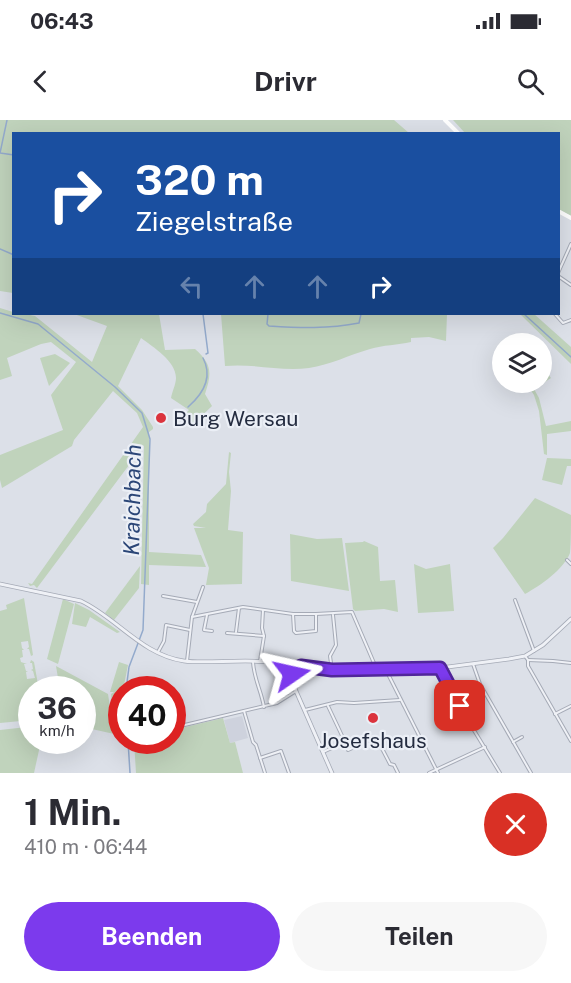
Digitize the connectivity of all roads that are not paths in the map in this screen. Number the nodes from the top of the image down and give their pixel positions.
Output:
1 (446, 120) edge
2 (457, 132) edge
3 (571, 244) edge
4 (560, 270) edge
5 (556, 315) edge
6 (571, 320) edge
7 (567, 560) dead end
8 (571, 564) edge
9 (0, 584) edge
10 (203, 586) dead end
11 (163, 596) dead end
12 (515, 600) dead end
13 (197, 602) junction
14 (239, 608) junction
15 (263, 610) junction
16 (333, 613) junction
17 (293, 614) junction
18 (316, 614) junction
19 (207, 615) junction
20 (192, 617) junction
21 (571, 619) edge
22 (190, 630) junction
23 (212, 632) dead end
24 (227, 633) dead end
25 (236, 633) junction
26 (264, 636) junction
27 (534, 651) junction
28 (158, 652) junction
29 (525, 656) junction
30 (528, 660) junction
31 (187, 661) junction
32 (253, 662) junction
33 (260, 662) junction
34 (571, 663) edge
35 (473, 664) junction
36 (440, 668) junction
37 (293, 670) junction
38 (332, 670) junction
39 (377, 670) junction
40 (386, 670) junction
41 (296, 691) junction
42 (400, 700) junction
43 (328, 705) junction
44 (571, 706) edge
45 (264, 707) junction
46 (305, 710) junction
47 (244, 711) junction
48 (555, 714) junction
49 (186, 725) edge
50 (522, 737) dead end
51 (571, 741) edge
52 (345, 742) junction
53 (513, 742) junction
54 (485, 747) junction
55 (323, 752) junction
56 (260, 758) junction
57 (437, 771) edge
58 (265, 773) edge
59 (289, 773) edge
60 (332, 773) edge
61 (398, 773) edge
62 (429, 773) edge
63 (500, 773) edge
64 (531, 773) edge

1 - 2 main road
3 - 4 street
5 - 6 street
7 - 8 street
9 - 28 street
10 - 13 street
11 - 13 street
12 - 27 street
13 - 20 street
14 - 15 street
14 - 19 street
14 - 25 street
15 - 17 street
15 - 26 street
16 - 18 street
16 - 38 street
16 - 39 street
17 - 18 street
17 - 18 street
19 - 20 street
19 - 23 street
20 - 22 street
21 - 27 street
22 - 28 street
22 - 31 street
24 - 25 street
25 - 26 street
26 - 33 street
27 - 29 street
28 - 31 street
29 - 30 street
29 - 35 street
30 - 34 street
30 - 48 street
31 - 32 street
32 - 33 street
32 - 45 street
33 - 37 street
35 - 36 street
35 - 53 street
36 - 40 street
36 - 54 street
37 - 38 street
37 - 41 street
38 - 39 street
39 - 40 street
40 - 42 street
41 - 45 street
41 - 46 street
42 - 43 street
42 - 57 street
43 - 46 street
43 - 52 street
44 - 48 street
45 - 47 street
46 - 55 street
47 - 49 street
47 - 56 street
48 - 51 street
50 - 53 street
52 - 55 street
52 - 61 street
53 - 64 street
54 - 57 street
54 - 63 street
55 - 60 street
56 - 58 street
56 - 59 street
57 - 62 street

